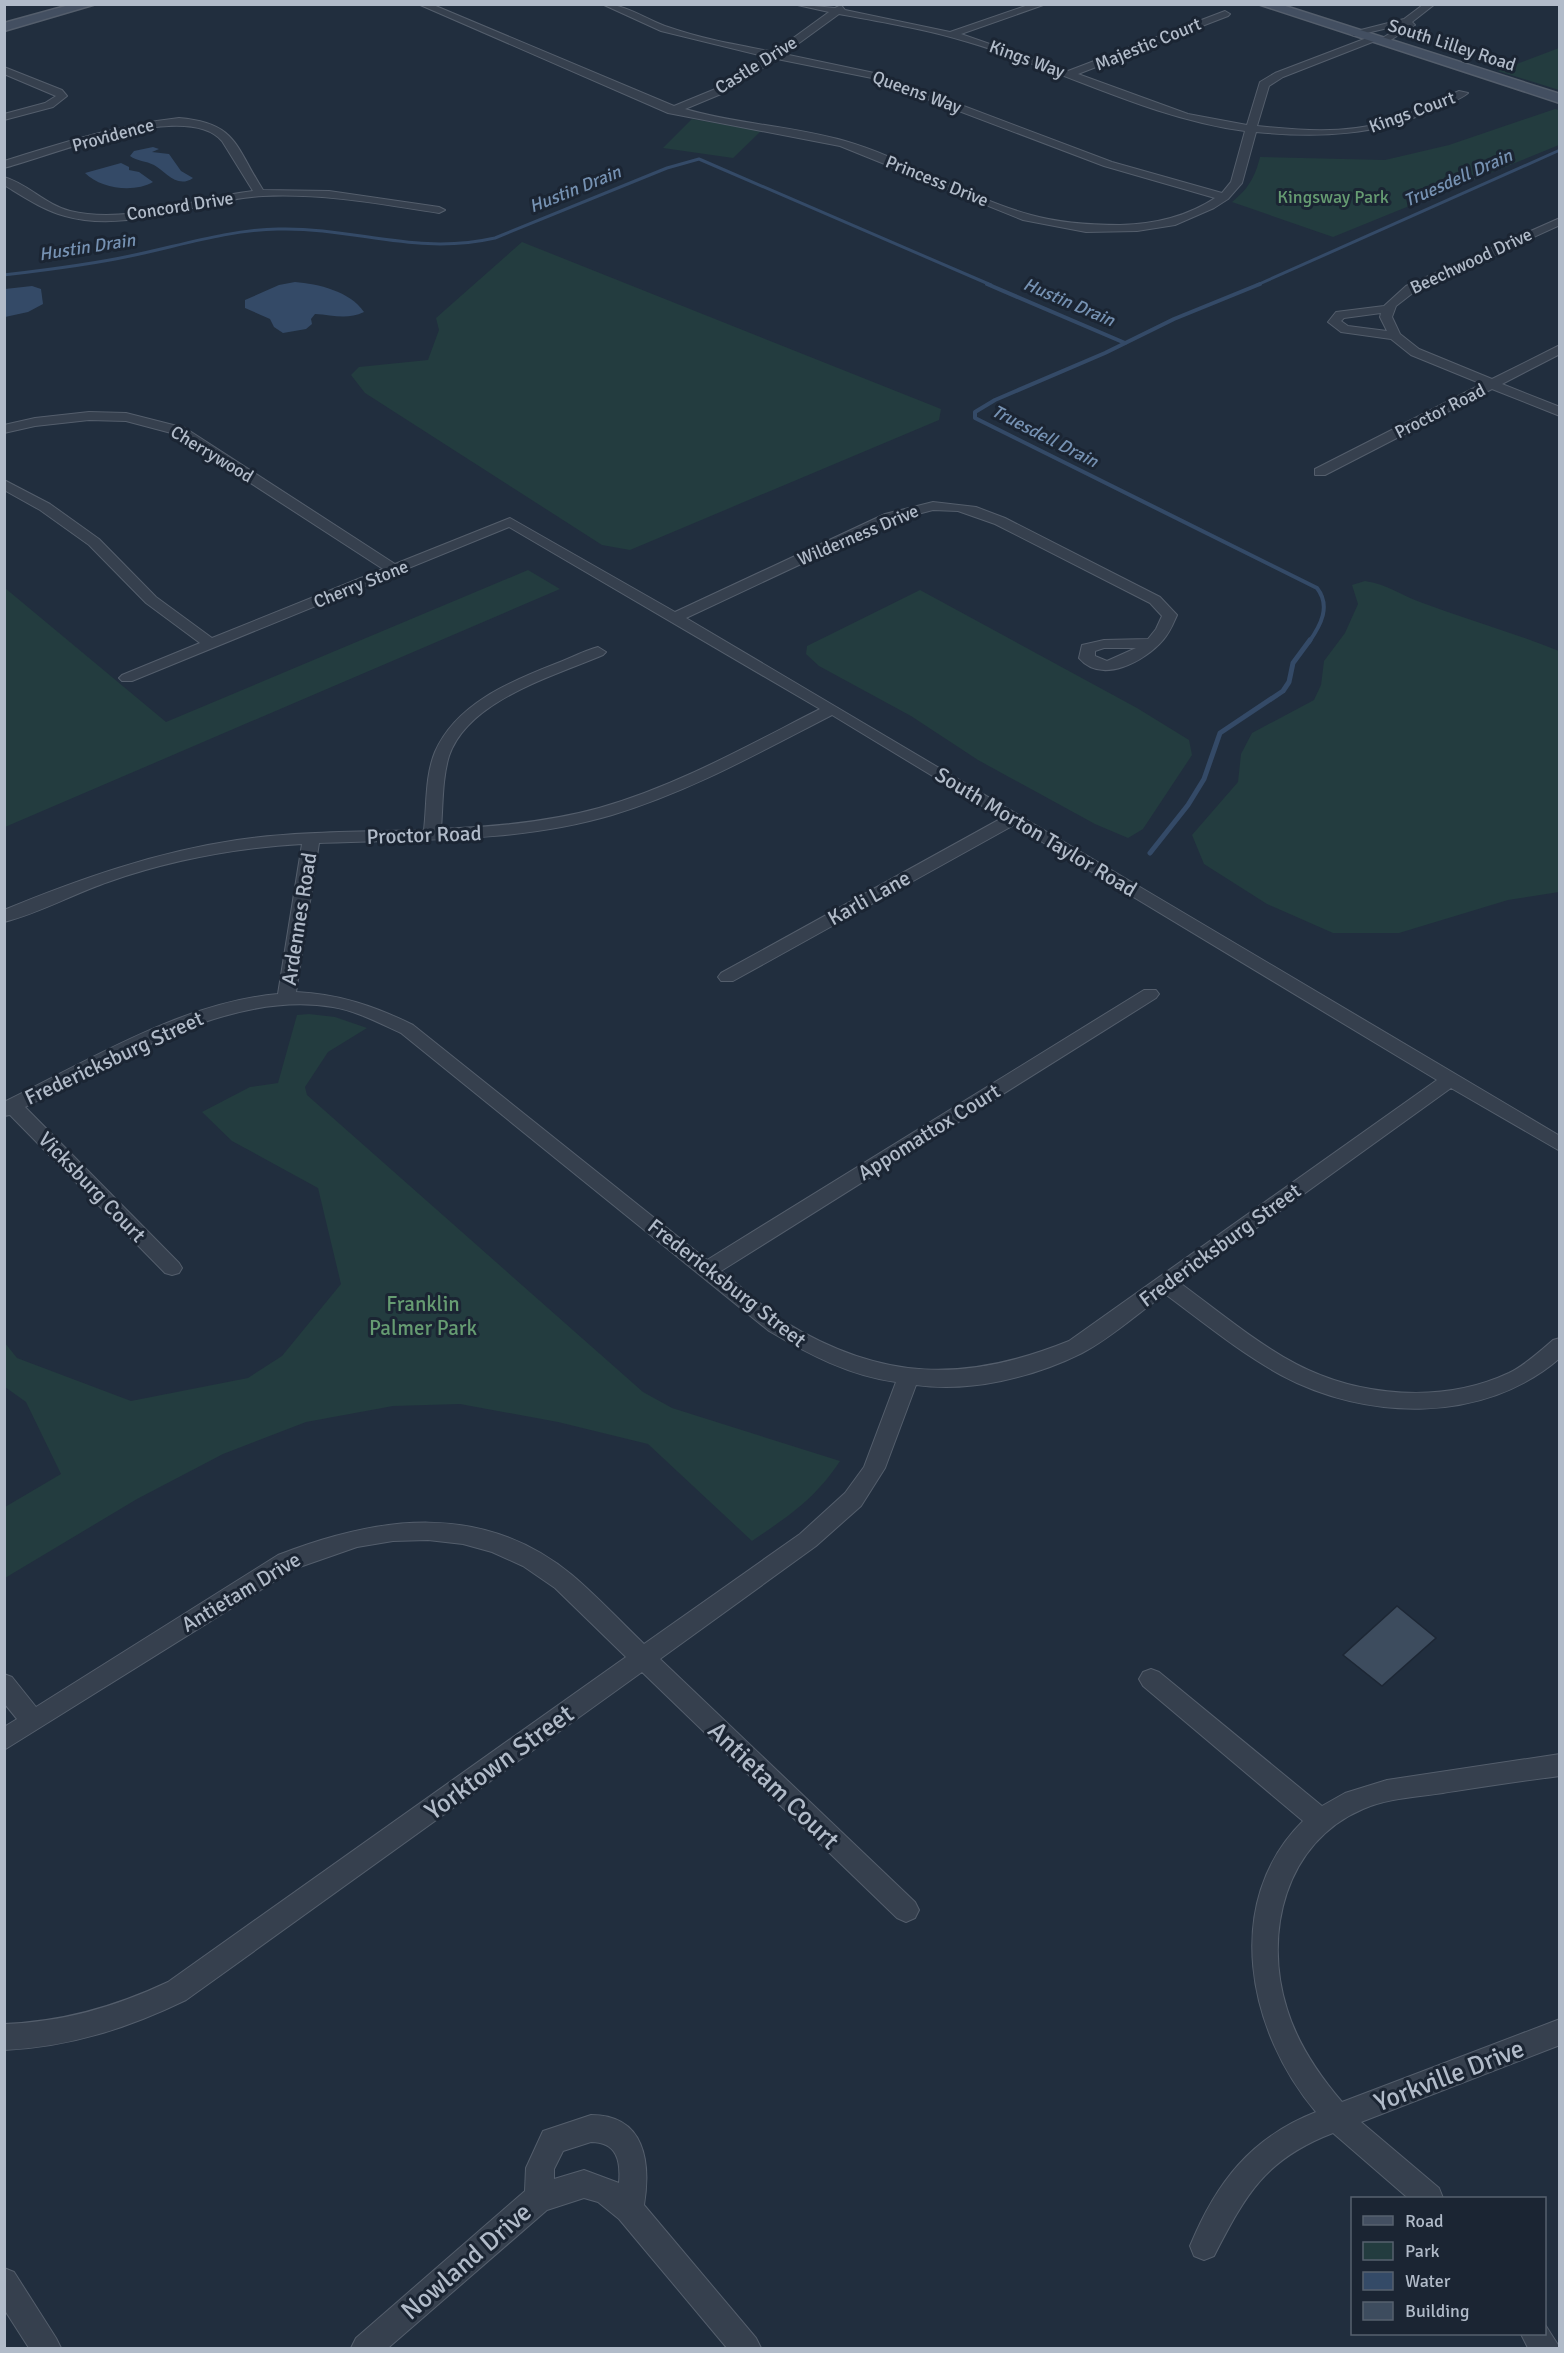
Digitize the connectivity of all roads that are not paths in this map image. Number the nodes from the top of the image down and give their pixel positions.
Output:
1 (90, 4) edge
2 (412, 4) edge
3 (606, 4) edge
4 (797, 4) edge
5 (846, 4) edge
6 (1042, 4) edge
7 (1264, 4) edge
8 (1431, 4) edge
9 (424, 6) edge
10 (835, 12) junction
11 (1225, 14) dead end
12 (1407, 21) junction
13 (4, 27) edge
14 (1353, 33) junction
15 (953, 34) junction
16 (1376, 40) junction
17 (776, 56) junction
18 (4, 70) edge
19 (1070, 74) junction
20 (1463, 93) dead end
21 (1560, 99) edge
22 (672, 111) junction
23 (4, 117) edge
24 (1252, 127) junction
25 (4, 165) edge
26 (4, 180) edge
27 (260, 194) junction
28 (1224, 197) junction
29 (439, 210) dead end
30 (1560, 221) edge
31 (1388, 309) junction
32 (1395, 336) junction
33 (1560, 349) edge
34 (1491, 384) junction
35 (1560, 412) edge
36 (4, 429) edge
37 (1320, 472) dead end
38 (4, 484) edge
39 (510, 522) joint
40 (395, 570) junction
41 (674, 618) junction
42 (1150, 643) dead end
43 (211, 644) junction
44 (598, 651) dead end
45 (127, 678) dead end
46 (832, 710) junction
47 (1012, 819) junction
48 (432, 836) junction
49 (311, 840) junction
50 (4, 917) edge
51 (727, 977) dead end
52 (1150, 994) dead end
53 (286, 999) junction
54 (1450, 1080) junction
55 (9, 1108) edge
56 (1560, 1145) edge
57 (172, 1268) dead end
58 (708, 1269) junction
59 (1166, 1284) junction
60 (1560, 1346) edge
61 (908, 1378) junction
62 (642, 1659) junction
63 (1151, 1679) dead end
64 (4, 1684) edge
65 (33, 1721) junction
66 (4, 1740) edge
67 (1560, 1765) edge
68 (1321, 1821) junction
69 (906, 1910) dead end
70 (1560, 2032) edge
71 (4, 2037) edge
72 (1338, 2117) junction
73 (1427, 2197) edge
74 (539, 2198) junction
75 (629, 2209) junction
76 (1204, 2246) dead end
77 (4, 2282) edge
78 (1536, 2335) edge
79 (46, 2349) edge
80 (366, 2349) edge
81 (746, 2349) edge
82 (1545, 2349) edge

1 - 13 street
2 - 9 street, Princess Drive
3 - 17 street, Queens Way
4 - 10 street, Kings Way
5 - 10 street, Castle Drive
6 - 15 street
7 - 14 street, South Lilley Road
8 - 12 street, Princess Drive
9 - 22 street, Princess Drive
10 - 15 street, Kings Way
10 - 17 street, Castle Drive
11 - 19 street, Majestic Court
12 - 14 street, Princess Drive
12 - 16 street, Princess Drive
14 - 16 street, South Lilley Road
15 - 19 street, Kings Way
16 - 21 street, South Lilley Road
16 - 24 street, Princess Drive
17 - 22 street, Castle Drive
17 - 28 street, Queens Way
18 - 23 street
19 - 24 street, Kings Way
20 - 24 street, Kings Court
22 - 28 street, Princess Drive
24 - 28 street, Princess Drive
25 - 27 street, Providence
26 - 27 street, Concord Drive
27 - 29 street, Concord Drive
30 - 31 street, Beechwood Drive
31 - 32 street, Beechwood Drive
31 - 32 street, Beechwood Drive
32 - 34 street, Beechwood Drive
33 - 34 street, Proctor Road
34 - 35 street, Beechwood Drive
34 - 37 street, Proctor Road
36 - 40 street, Cherrywood
38 - 43 street
39 - 40 street, Cherry Stone
39 - 41 street, South Morton Taylor Road
40 - 43 street, Cherry Stone
41 - 42 street, Wilderness Drive
41 - 46 street, South Morton Taylor Road
43 - 45 street, Cherry Stone
44 - 48 street
46 - 47 street, South Morton Taylor Road
46 - 48 street, Proctor Road
47 - 51 street, Karli Lane
47 - 54 street, South Morton Taylor Road
48 - 49 street, Proctor Road
49 - 50 street, Proctor Road
49 - 53 street, Ardennes Road
52 - 58 street, Appomattox Court
53 - 55 street, Fredericksburg Street
53 - 58 street, Fredericksburg Street
54 - 56 street, South Morton Taylor Road
54 - 59 street, Fredericksburg Street
55 - 57 street, Vicksburg Court
58 - 61 street, Fredericksburg Street
59 - 60 street
59 - 61 street, Fredericksburg Street
61 - 62 street, Yorktown Street
62 - 65 street, Antietam Drive
62 - 69 street, Antietam Court
62 - 71 street, Yorktown Street
63 - 68 street
64 - 65 street
65 - 66 street, Antietam Drive
67 - 68 street
68 - 72 street
70 - 72 street, Yorkville Drive
72 - 73 street
72 - 76 street, Yorkville Drive
74 - 75 street, Nowland Drive
74 - 75 street, Nowland Drive
74 - 80 street, Nowland Drive
75 - 81 street, Nowland Drive
77 - 79 street
78 - 82 street

